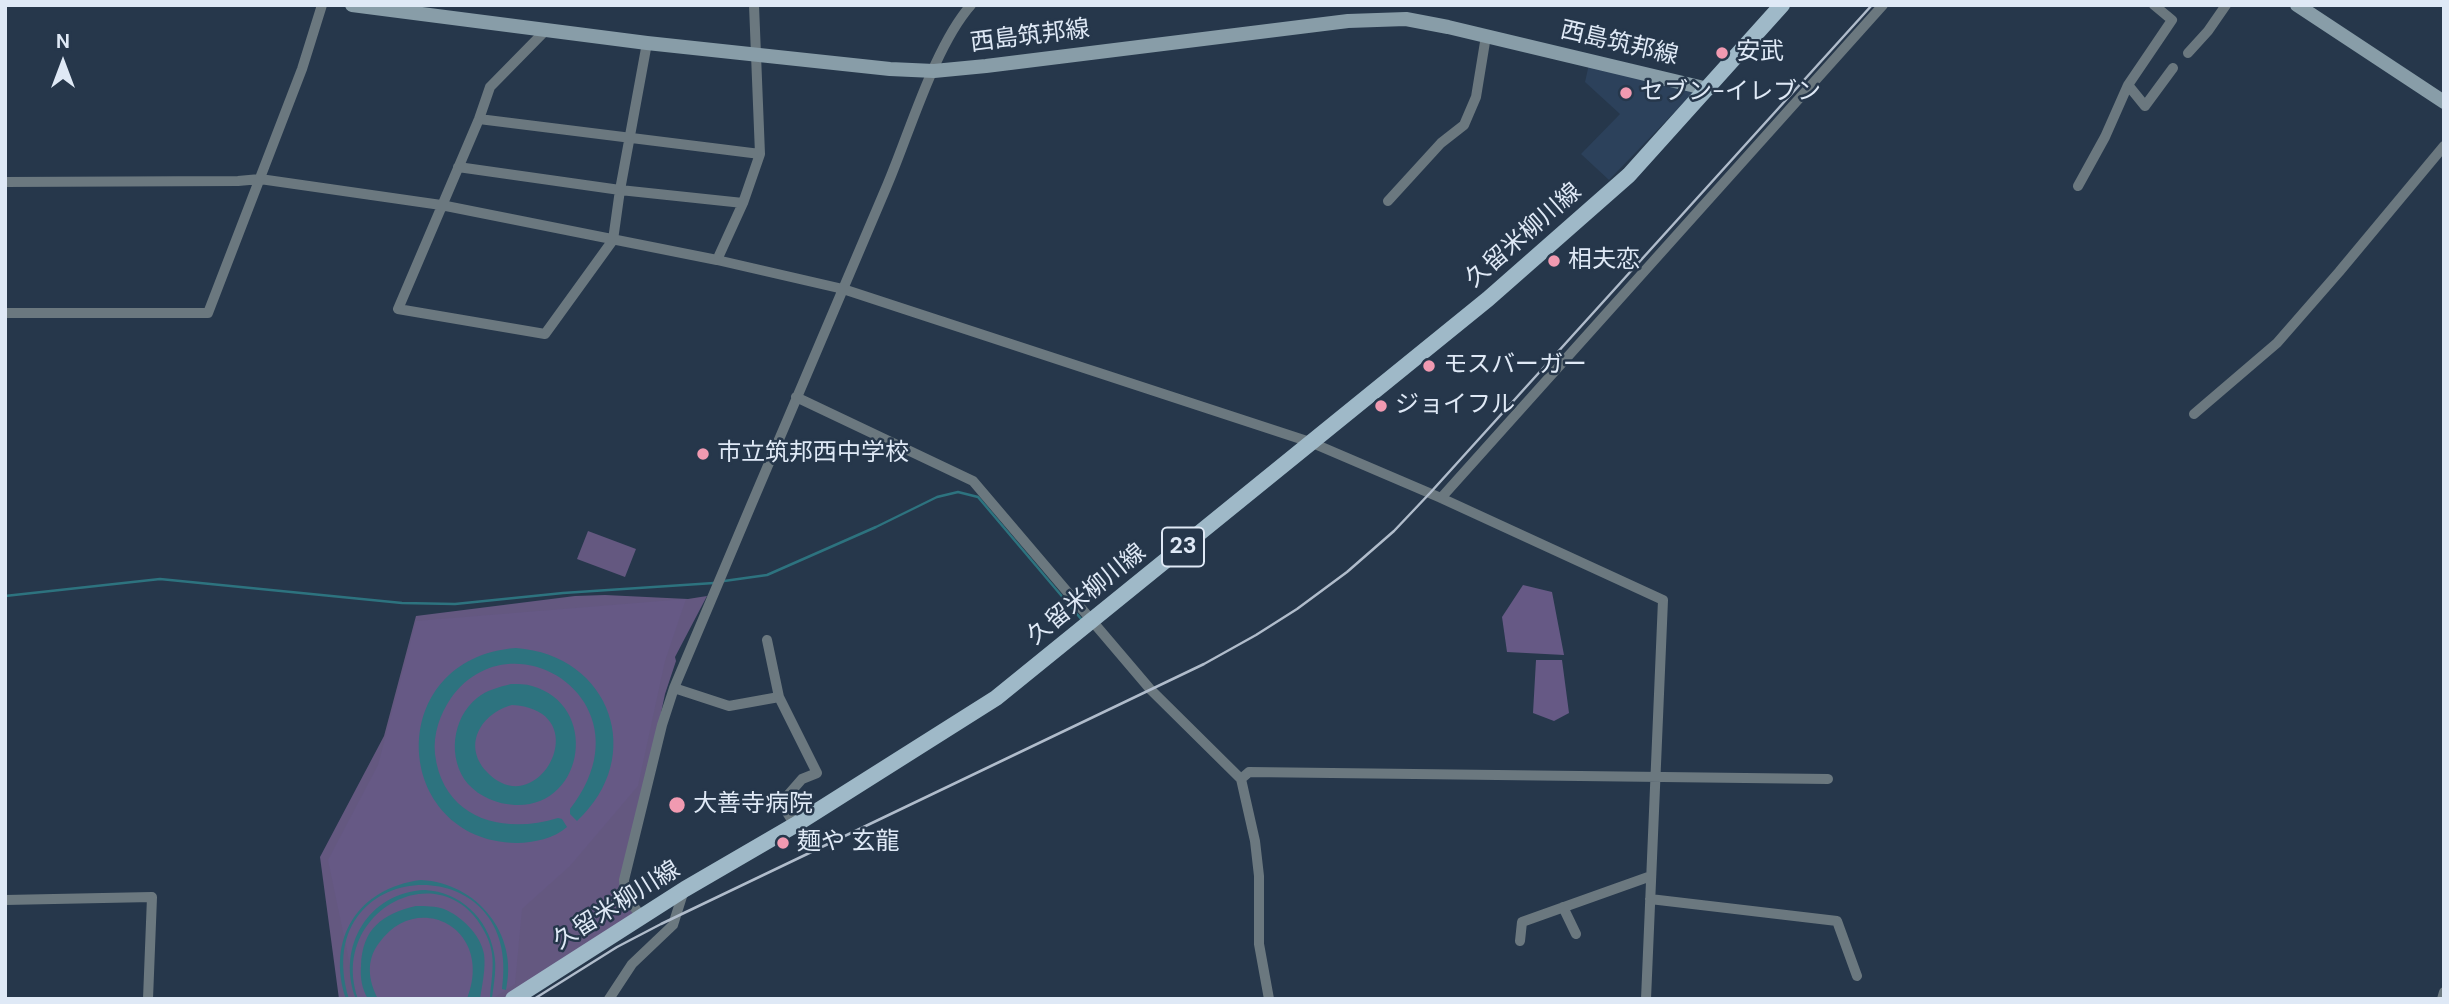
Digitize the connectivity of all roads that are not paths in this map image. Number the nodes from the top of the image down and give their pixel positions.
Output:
1 (322, 5) edge
2 (352, 5) edge
3 (754, 5) edge
4 (971, 5) edge
5 (1782, 5) edge
6 (1883, 5) edge
7 (2154, 5) edge
8 (2226, 5) edge
9 (2297, 5) edge
10 (546, 30) junction
11 (1486, 36) junction
12 (647, 43) junction
13 (2188, 53) dead end
14 (756, 54) junction
15 (2173, 68) dead end
16 (934, 71) junction
17 (2128, 85) junction
18 (1708, 89) junction
19 (2444, 102) edge
20 (479, 118) junction
21 (629, 138) junction
22 (2444, 146) edge
23 (760, 154) junction
24 (458, 167) junction
25 (260, 179) junction
26 (5, 182) edge
27 (2078, 186) dead end
28 (620, 190) junction
29 (1388, 201) dead end
30 (743, 203) junction
31 (441, 205) junction
32 (613, 240) junction
33 (717, 260) junction
34 (843, 289) junction
35 (5, 313) edge
36 (796, 397) junction
37 (2194, 414) dead end
38 (1310, 442) junction
39 (1441, 498) junction
40 (1091, 622) junction
41 (767, 640) dead end
42 (674, 688) junction
43 (779, 697) junction
44 (1655, 777) junction
45 (1241, 779) junction
46 (1828, 779) dead end
47 (795, 825) junction
48 (1651, 876) junction
49 (685, 889) junction
50 (1650, 899) junction
51 (5, 900) edge
52 (1563, 907) junction
53 (642, 918) junction
54 (1576, 934) dead end
55 (1520, 941) dead end
56 (1857, 976) dead end
57 (2444, 992) edge
58 (148, 999) edge
59 (513, 999) edge
60 (609, 999) edge
61 (1269, 999) edge
62 (1646, 999) edge
63 (2442, 999) edge

1 - 25 street
2 - 10 main road, 西島筑邦線
3 - 14 street
4 - 16 street
5 - 18 main road, 久留米柳川線 / 23
6 - 39 street
7 - 17 street
8 - 13 street
9 - 19 main road
10 - 12 main road, 西島筑邦線
10 - 20 street
11 - 16 main road, 西島筑邦線
11 - 18 main road, 西島筑邦線
11 - 29 street
12 - 14 main road, 西島筑邦線
12 - 21 street
14 - 16 main road, 西島筑邦線
14 - 23 street
15 - 17 street
16 - 34 street
17 - 27 street
18 - 38 main road, 久留米柳川線 / 23
20 - 21 street
20 - 24 street
21 - 23 street
21 - 28 street
22 - 37 street
23 - 30 street
24 - 28 street
24 - 31 street
25 - 26 street
25 - 31 street
25 - 35 street
28 - 30 street
28 - 32 street
30 - 33 street
31 - 32 street
31 - 32 street
32 - 33 street
33 - 34 street
34 - 36 street
34 - 38 street
36 - 40 street
36 - 42 street
38 - 39 street
38 - 40 main road, 久留米柳川線 / 23
39 - 44 street
40 - 45 street
40 - 47 main road, 久留米柳川線 / 23
41 - 43 street
42 - 43 street
42 - 53 street
43 - 47 street
44 - 45 street
44 - 46 street
44 - 48 street
45 - 61 street
47 - 49 main road, 久留米柳川線 / 23
48 - 50 street
48 - 52 street
49 - 53 main road, 久留米柳川線 / 23
49 - 60 street
50 - 56 street
50 - 62 street
51 - 58 street
52 - 54 street
52 - 55 street
53 - 59 main road, 久留米柳川線 / 23
57 - 63 street

